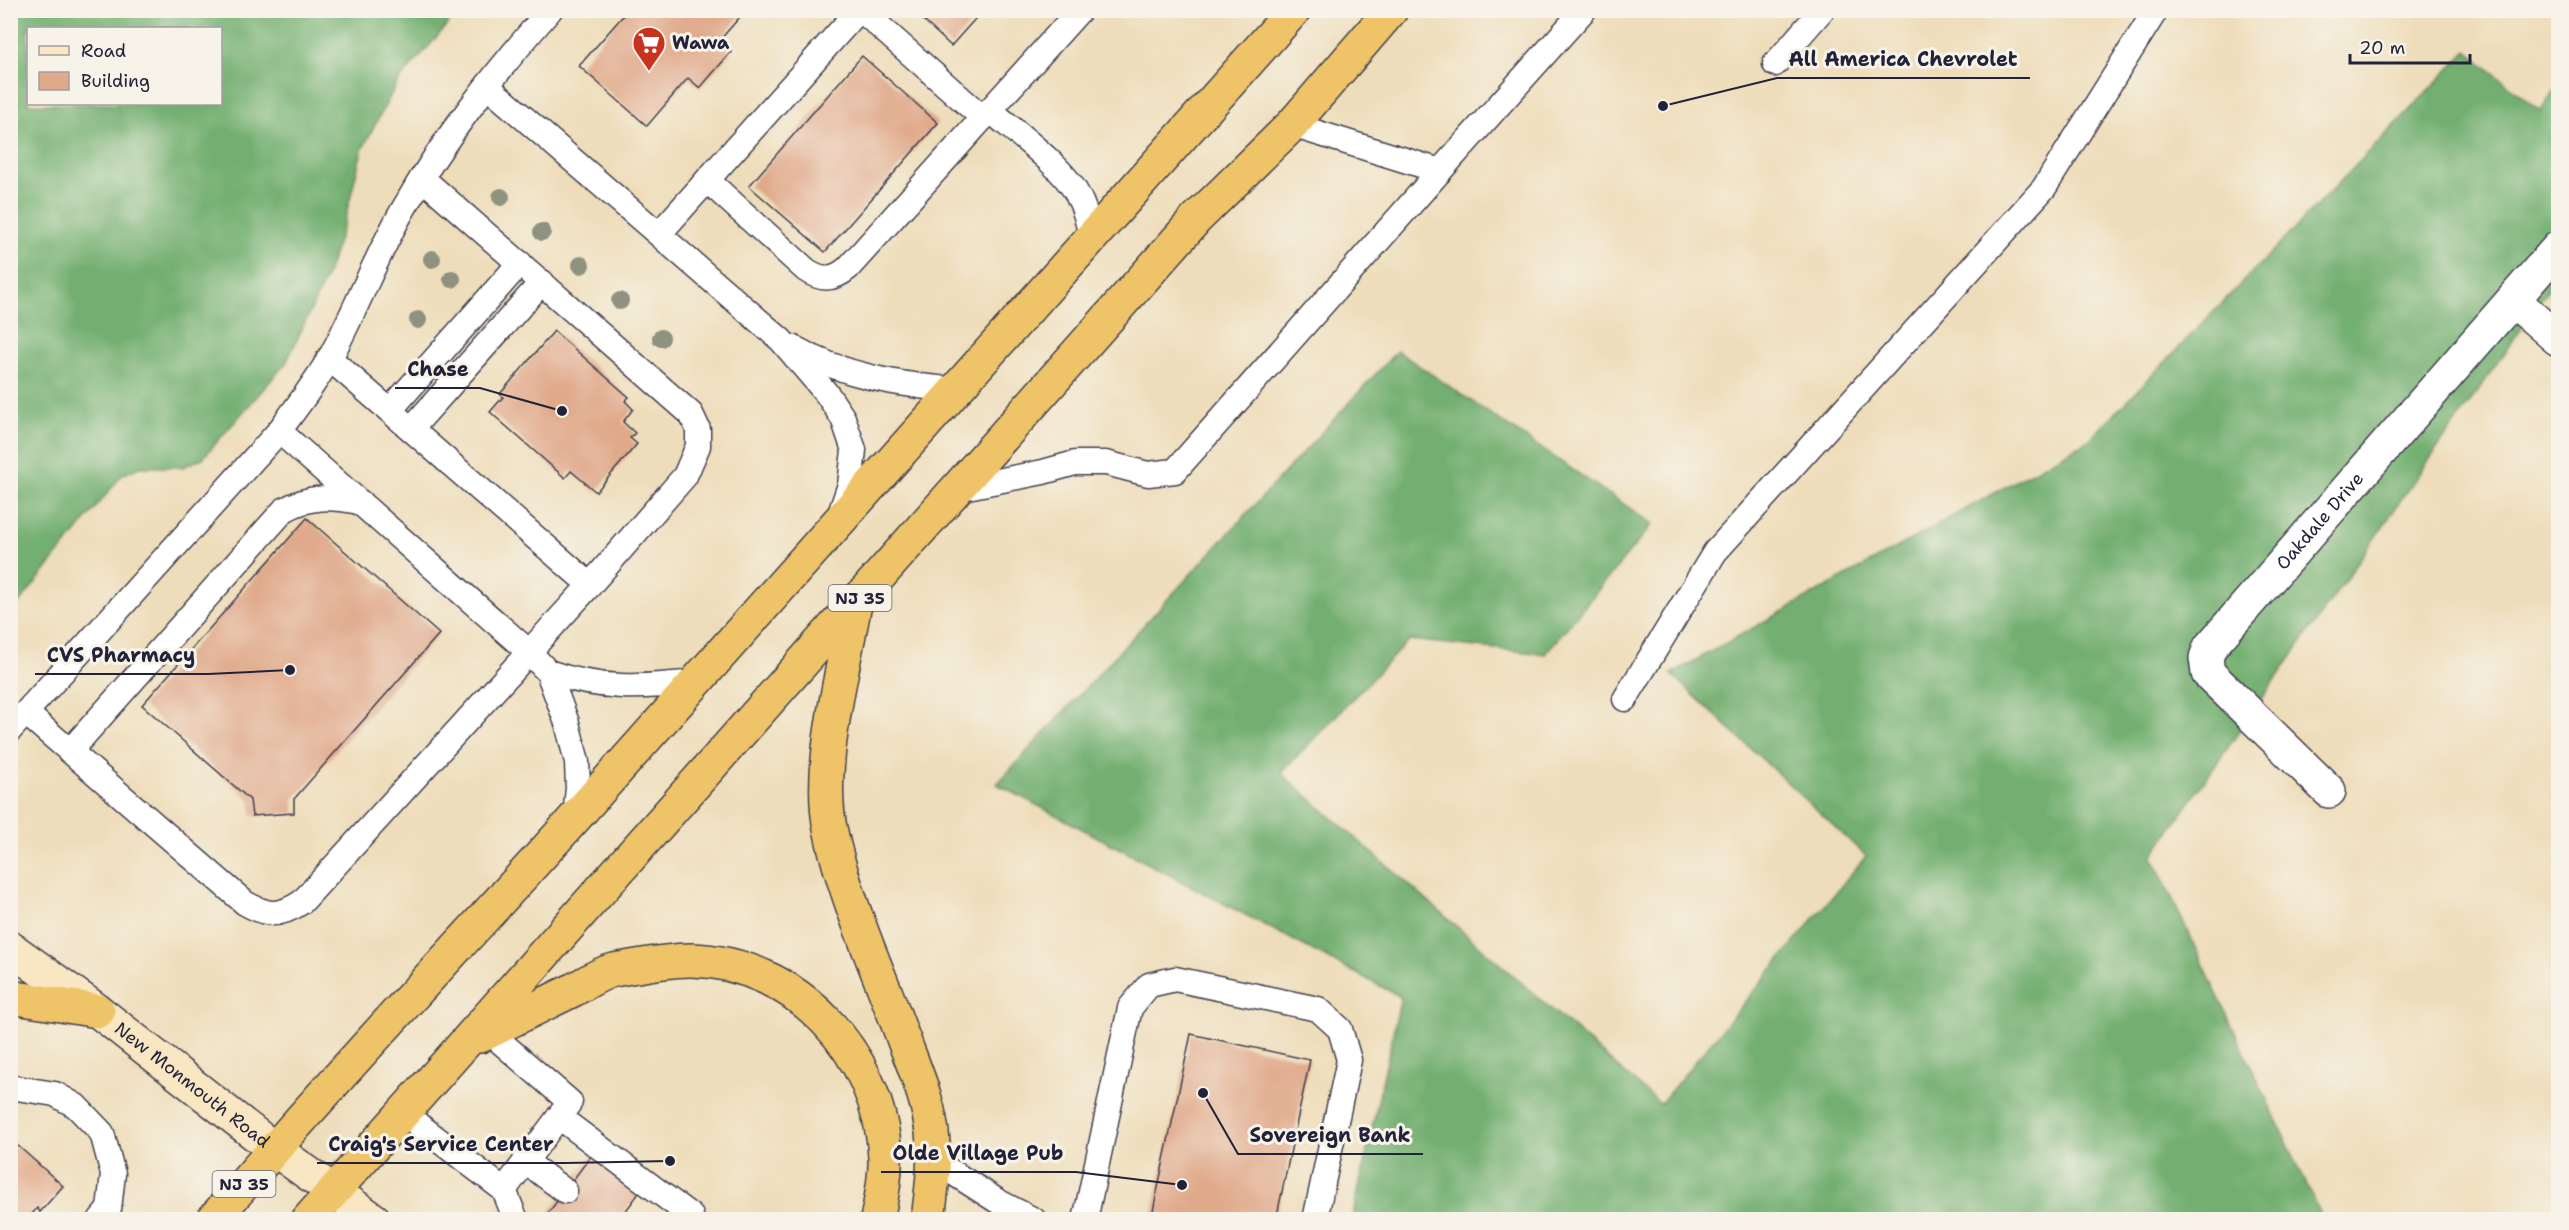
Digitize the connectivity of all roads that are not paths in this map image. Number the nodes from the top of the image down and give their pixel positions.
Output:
1 (550, 10) edge
2 (860, 10) edge
3 (1080, 10) edge
4 (1294, 10) edge
5 (1391, 10) edge
6 (1584, 10) edge
7 (1822, 10) edge
8 (2156, 10) edge
9 (1775, 64) dead end
10 (487, 86) junction
11 (987, 114) junction
12 (1292, 125) junction
13 (1440, 171) junction
14 (422, 178) junction
15 (707, 180) junction
16 (658, 234) junction
17 (1091, 238) junction
18 (2559, 248) edge
19 (520, 263) junction
20 (542, 282) junction
21 (2513, 300) junction
22 (2559, 339) edge
23 (780, 340) junction
24 (329, 358) junction
25 (957, 390) junction
26 (390, 410) junction
27 (412, 428) junction
28 (279, 431) junction
29 (957, 489) junction
30 (360, 502) junction
31 (832, 530) junction
32 (590, 585) junction
33 (855, 603) junction
34 (529, 652) junction
35 (548, 672) junction
36 (695, 682) junction
37 (1625, 699) dead end
38 (18, 722) edge
39 (70, 751) junction
40 (2329, 791) dead end
41 (575, 818) junction
42 (10, 948) edge
43 (10, 997) edge
44 (98, 1011) junction
45 (477, 1038) junction
46 (10, 1087) edge
47 (404, 1113) junction
48 (559, 1117) junction
49 (274, 1149) junction
50 (933, 1160) junction
51 (525, 1161) junction
52 (504, 1190) junction
53 (565, 1191) dead end
54 (335, 1192) junction
55 (100, 1220) edge
56 (213, 1220) edge
57 (308, 1220) edge
58 (374, 1220) edge
59 (516, 1220) edge
60 (688, 1220) edge
61 (877, 1220) edge
62 (928, 1220) edge
63 (1034, 1220) edge
64 (1085, 1220) edge
65 (1315, 1220) edge

1 - 10 lane
2 - 11 lane
2 - 15 lane
3 - 11 lane
4 - 17 highway, NJ 35
5 - 12 highway, NJ 35
6 - 13 lane
7 - 9 lane
8 - 37 lane
10 - 14 lane
10 - 16 lane
11 - 15 lane
11 - 17 lane
12 - 13 lane
12 - 29 highway, NJ 35
13 - 29 lane
14 - 19 lane
14 - 24 lane
15 - 16 lane
16 - 23 lane
17 - 25 highway, NJ 35
18 - 21 street, Oakdale Drive
19 - 20 lane
19 - 26 lane
20 - 27 lane
20 - 32 lane
21 - 22 street
21 - 40 street, Oakdale Drive
23 - 25 lane
23 - 31 lane
24 - 26 lane
24 - 28 lane
25 - 31 highway, NJ 35
26 - 27 lane
27 - 32 lane
28 - 30 lane
28 - 38 lane
29 - 33 highway, NJ 35
30 - 34 lane
30 - 39 lane
31 - 36 highway, NJ 35
32 - 34 lane
33 - 45 highway, NJ 35
33 - 50 highway
34 - 35 lane
34 - 39 lane
35 - 36 lane
35 - 41 lane
36 - 41 highway, NJ 35
38 - 39 lane
41 - 49 highway, NJ 35
42 - 44 main road, New Monmouth Road
43 - 44 highway
44 - 49 main road, New Monmouth Road
45 - 47 highway, NJ 35
45 - 48 lane
45 - 61 highway
46 - 55 lane
47 - 52 lane
47 - 54 highway, NJ 35
48 - 51 lane
48 - 60 lane
49 - 54 main road, New Monmouth Road
49 - 56 highway, NJ 35
50 - 62 highway
50 - 63 lane
51 - 52 lane
51 - 53 lane
52 - 59 lane
54 - 57 highway, NJ 35
54 - 58 main road, New Monmouth Road
64 - 65 lane

